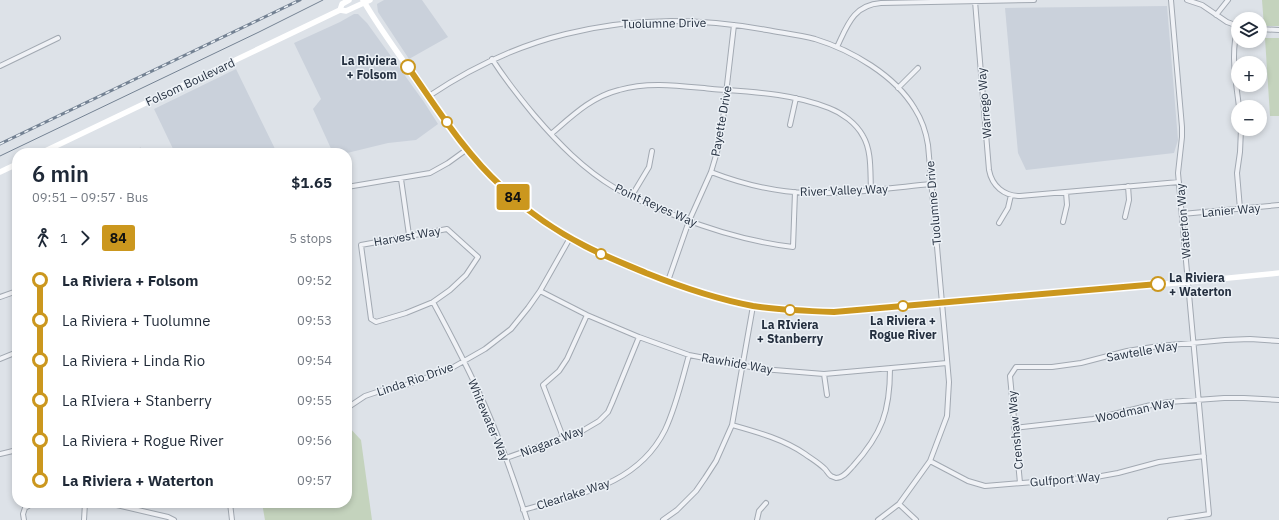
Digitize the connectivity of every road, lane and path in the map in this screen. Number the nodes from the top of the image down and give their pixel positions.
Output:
1 (349, 0) edge
2 (1034, 0) edge
3 (1171, 0) edge
4 (1187, 0) edge
5 (1228, 0) edge
6 (366, 1) edge
7 (975, 1) junction
8 (340, 10) junction
9 (1216, 15) junction
10 (1231, 24) edge
11 (734, 25) junction
12 (1267, 29) edge
13 (1279, 30) edge
14 (58, 38) dead end
15 (837, 47) junction
16 (1234, 48) edge
17 (492, 59) junction
18 (0, 66) edge
19 (918, 68) dead end
20 (898, 88) junction
21 (727, 90) junction
22 (429, 96) junction
23 (796, 98) junction
24 (1238, 100) edge
25 (790, 125) dead end
26 (551, 134) junction
27 (1241, 136) edge
28 (51, 148) edge
29 (466, 150) junction
30 (652, 151) dead end
31 (12, 166) edge
32 (0, 172) edge
33 (711, 172) junction
34 (401, 179) junction
35 (1179, 182) junction
36 (931, 184) junction
37 (352, 186) edge
38 (1128, 186) junction
39 (871, 190) junction
40 (795, 192) junction
41 (1066, 192) junction
42 (1011, 195) junction
43 (631, 197) junction
44 (1279, 205) edge
45 (1240, 209) junction
46 (1182, 214) junction
47 (1125, 217) dead end
48 (689, 221) junction
49 (1063, 222) dead end
50 (999, 223) dead end
51 (409, 235) junction
52 (570, 238) junction
53 (1279, 272) edge
54 (668, 281) junction
55 (1188, 282) junction
56 (540, 291) junction
57 (12, 293) edge
58 (0, 297) edge
59 (433, 302) junction
60 (941, 302) junction
61 (753, 306) junction
62 (587, 315) junction
63 (639, 337) junction
64 (1279, 341) edge
65 (1193, 343) junction
66 (12, 354) edge
67 (689, 355) junction
68 (0, 359) edge
69 (464, 362) junction
70 (947, 364) junction
71 (742, 366) junction
72 (890, 369) junction
73 (824, 374) junction
74 (1010, 376) joint
75 (827, 395) dead end
76 (1199, 399) junction
77 (1279, 400) edge
78 (352, 405) edge
79 (732, 425) junction
80 (1014, 428) junction
81 (563, 437) junction
82 (12, 451) edge
83 (0, 454) edge
84 (1204, 456) junction
85 (506, 458) junction
86 (930, 461) junction
87 (1020, 483) junction
88 (766, 503) dead end
89 (899, 504) junction
90 (25, 508) edge
91 (85, 508) edge
92 (128, 508) edge
93 (231, 508) edge
94 (524, 510) junction
95 (24, 520) edge
96 (84, 520) edge
97 (174, 520) edge
98 (232, 520) edge
99 (527, 520) edge
100 (663, 520) edge
101 (757, 520) edge
102 (878, 520) edge
103 (916, 520) edge
104 (1170, 520) edge

1 - 8 street, Folsom Boulevard
2 - 7 street
3 - 35 street, Waterton Way
4 - 9 street
5 - 9 street
6 - 8 street, Folsom Boulevard
6 - 22 street
7 - 15 street
7 - 42 street, Warrego Way
8 - 28 street, Folsom Boulevard
9 - 10 street
11 - 15 street, Tuolumne Drive
11 - 17 street, Tuolumne Drive
11 - 21 street, Payette Drive
12 - 13 street
14 - 18 street
15 - 20 street, Tuolumne Drive
16 - 24 street
17 - 22 street, Tuolumne Drive
17 - 26 street, Point Reyes Way
19 - 20 street
20 - 36 street, Tuolumne Drive
21 - 23 street
21 - 26 street
21 - 33 street, Payette Drive
22 - 29 street
23 - 25 street
23 - 39 street
26 - 43 street, Point Reyes Way
27 - 45 street
29 - 34 street
29 - 52 street
30 - 43 street
31 - 32 street
33 - 40 street, River Valley Way
33 - 48 street, Payette Drive
34 - 37 street
34 - 51 street
35 - 38 street
35 - 46 street, Waterton Way
36 - 39 street, River Valley Way
36 - 60 street, Tuolumne Drive
38 - 41 street
38 - 47 street
39 - 40 street, River Valley Way
40 - 48 street, Point Reyes Way
41 - 42 street
41 - 49 street
42 - 50 street
43 - 48 street, Point Reyes Way
44 - 45 street, Lanier Way
45 - 46 street, Lanier Way
46 - 55 street, Waterton Way
48 - 54 street, Payette Drive
51 - 59 street, Harvest Way
51 - 59 street, Harvest Way
52 - 54 street
52 - 56 street, Linda Rio Drive
53 - 55 street
54 - 61 street
55 - 60 street
55 - 65 street, Waterton Way
56 - 62 street, Rawhide Way
56 - 69 street, Linda Rio Drive
57 - 58 street
59 - 69 street, Whitewater Way
60 - 61 street
60 - 70 street, Tuolumne Drive
61 - 71 street
62 - 63 street, Rawhide Way
62 - 81 street
63 - 67 street, Rawhide Way
63 - 81 street, Niagara Way
64 - 65 street, Sawtelle Way
65 - 74 street, Sawtelle Way
65 - 76 street, Waterton Way
66 - 68 street
67 - 71 street, Rawhide Way
67 - 94 street, Clearlake Way
69 - 78 street, Linda Rio Drive
69 - 85 street, Whitewater Way
70 - 72 street, Rawhide Way
70 - 86 street, Tuolumne Drive
71 - 73 street, Rawhide Way
71 - 79 street
72 - 73 street, Rawhide Way
72 - 79 street
73 - 75 street
74 - 80 street, Crenshaw Way
76 - 77 street, Woodman Way
76 - 80 street, Woodman Way
76 - 84 street, Waterton Way
79 - 100 street
80 - 87 street, Crenshaw Way
81 - 85 street, Niagara Way
82 - 83 street
84 - 87 street, Gulfport Way
84 - 104 street, Waterton Way
85 - 94 street, Whitewater Way
86 - 87 street, Gulfport Way
86 - 89 street, Tuolumne Drive
88 - 101 street
89 - 102 street, Tuolumne Drive
89 - 103 street
90 - 95 street
91 - 96 street
92 - 97 street
93 - 98 street
94 - 99 street, Whitewater Way

